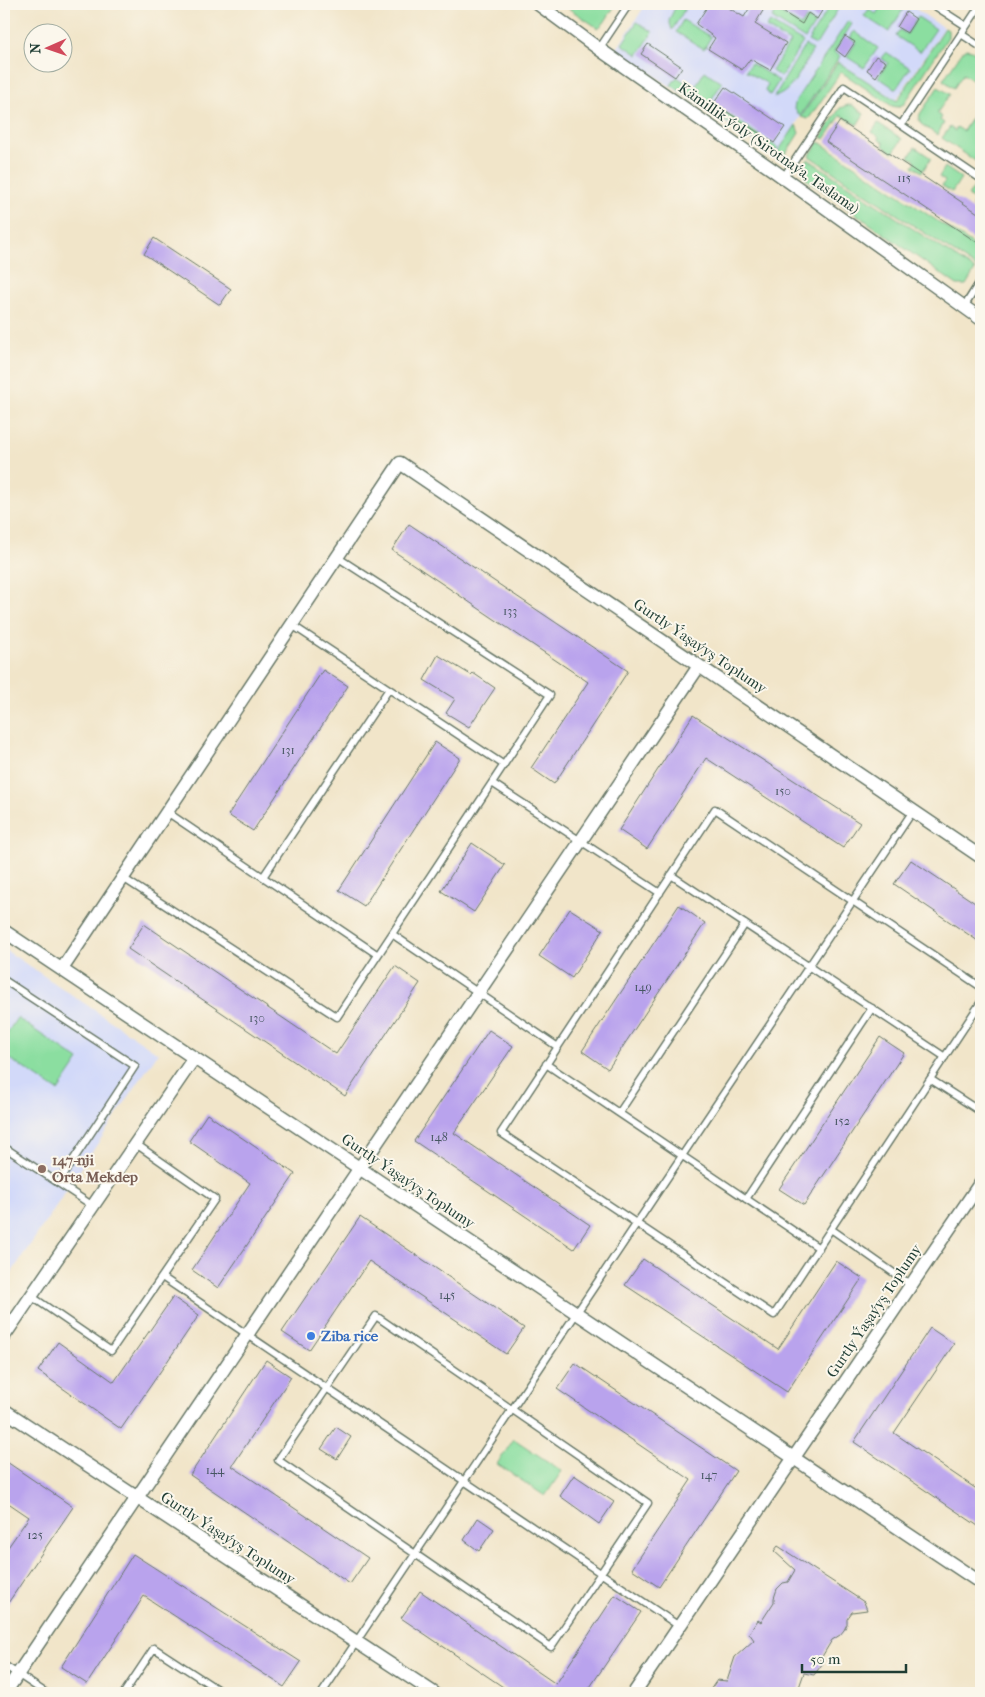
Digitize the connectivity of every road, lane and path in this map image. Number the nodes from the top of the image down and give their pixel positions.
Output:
1 (538, 4) edge
2 (629, 4) edge
3 (932, 4) edge
4 (981, 4) edge
5 (966, 26) junction
6 (961, 34) junction
7 (981, 47) edge
8 (599, 49) junction
9 (901, 124) junction
10 (784, 178) junction
11 (981, 179) edge
12 (981, 280) edge
13 (964, 307) junction
14 (981, 319) edge
15 (337, 557) junction
16 (292, 625) junction
17 (699, 666) junction
18 (389, 689) junction
19 (504, 765) junction
20 (492, 783) junction
21 (913, 810) junction
22 (167, 812) junction
23 (580, 842) junction
24 (981, 857) edge
25 (671, 875) junction
26 (263, 877) junction
27 (123, 878) junction
28 (660, 893) junction
29 (852, 901) junction
30 (745, 924) junction
31 (4, 931) edge
32 (392, 934) junction
33 (378, 955) junction
34 (809, 966) junction
35 (62, 969) junction
36 (4, 980) edge
37 (981, 987) edge
38 (478, 992) junction
39 (981, 1002) edge
40 (872, 1008) junction
41 (558, 1047) junction
42 (945, 1057) junction
43 (194, 1058) junction
44 (546, 1064) junction
45 (930, 1079) junction
46 (981, 1112) edge
47 (619, 1113) junction
48 (136, 1144) junction
49 (4, 1147) edge
50 (682, 1156) junction
51 (360, 1168) junction
52 (981, 1182) edge
53 (58, 1183) junction
54 (746, 1199) junction
55 (92, 1206) junction
56 (637, 1223) junction
57 (831, 1229) junction
58 (818, 1248) junction
59 (162, 1277) junction
60 (912, 1285) junction
61 (31, 1296) junction
62 (577, 1312) junction
63 (248, 1334) junction
64 (4, 1336) edge
65 (328, 1388) junction
66 (512, 1409) junction
67 (4, 1410) edge
68 (794, 1458) junction
69 (464, 1480) junction
70 (137, 1498) junction
71 (415, 1554) junction
72 (601, 1573) junction
73 (981, 1583) edge
74 (680, 1626) junction
75 (356, 1642) junction
76 (4, 1665) edge
77 (18, 1674) junction
78 (5, 1693) edge
79 (46, 1693) edge
80 (124, 1693) edge
81 (223, 1693) edge
82 (322, 1693) edge
83 (434, 1693) edge
84 (634, 1693) edge

1 - 8 street, Kämillik ýoly (Sirotnaýa, Taslama)
2 - 8 lane
3 - 5 lane
4 - 5 lane
5 - 6 lane
6 - 7 lane
6 - 9 lane
8 - 10 street, Kämillik ýoly (Sirotnaýa, Taslama)
9 - 10 lane
9 - 11 lane
10 - 13 street, Kämillik ýoly (Sirotnaýa, Taslama)
12 - 13 lane
13 - 14 street, Kämillik ýoly (Sirotnaýa, Taslama)
15 - 16 street
15 - 17 street, Gurtly Ýaşaýyş Toplumy
15 - 19 lane
16 - 18 lane
16 - 22 street
17 - 21 street, Gurtly Ýaşaýyş Toplumy
17 - 23 street
18 - 19 lane
18 - 26 lane
19 - 20 lane
20 - 23 lane
20 - 32 lane
21 - 24 street, Gurtly Ýaşaýyş Toplumy
21 - 29 lane
22 - 26 lane
22 - 27 street
23 - 28 lane
23 - 38 street
25 - 28 lane
25 - 29 lane
25 - 30 lane
26 - 33 lane
27 - 33 lane
27 - 35 street
28 - 41 lane
29 - 34 lane
29 - 37 lane
30 - 34 lane
30 - 47 lane
31 - 35 street, Gurtly Ýaşaýyş Toplumy
32 - 33 lane
32 - 38 lane
34 - 40 lane
34 - 50 lane
35 - 43 street, Gurtly Ýaşaýyş Toplumy
36 - 53 lane
38 - 41 lane
38 - 51 street
39 - 42 lane
40 - 42 lane
40 - 54 lane
41 - 44 lane
42 - 45 lane
43 - 48 street
43 - 51 street, Gurtly Ýaşaýyş Toplumy
44 - 47 lane
44 - 56 lane
45 - 46 lane
45 - 57 lane
47 - 50 lane
48 - 55 street
48 - 59 lane
49 - 53 lane
50 - 54 lane
50 - 56 lane
51 - 62 street, Gurtly Ýaşaýyş Toplumy
51 - 63 street
52 - 60 street, Gurtly Ýaşaýyş Toplumy
53 - 55 lane
54 - 58 lane
55 - 61 street
56 - 58 lane
56 - 62 lane
57 - 58 lane
57 - 60 lane
59 - 61 lane
59 - 63 lane
60 - 68 street, Gurtly Ýaşaýyş Toplumy
61 - 64 street
62 - 66 lane
62 - 68 street, Gurtly Ýaşaýyş Toplumy
63 - 65 lane
63 - 70 street
65 - 66 lane
65 - 69 lane
65 - 71 lane
66 - 69 lane
66 - 72 lane
67 - 70 street, Gurtly Ýaşaýyş Toplumy
68 - 73 street, Gurtly Ýaşaýyş Toplumy
68 - 74 street, Gurtly Ýaşaýyş Toplumy
69 - 71 lane
69 - 72 lane
70 - 75 street, Gurtly Ýaşaýyş Toplumy
70 - 77 street
71 - 72 lane
71 - 75 lane
72 - 74 lane
74 - 84 street, Gurtly Ýaşaýyş Toplumy
75 - 82 lane
75 - 83 street, Gurtly Ýaşaýyş Toplumy
76 - 77 lane
77 - 78 street
77 - 79 lane
80 - 81 lane

